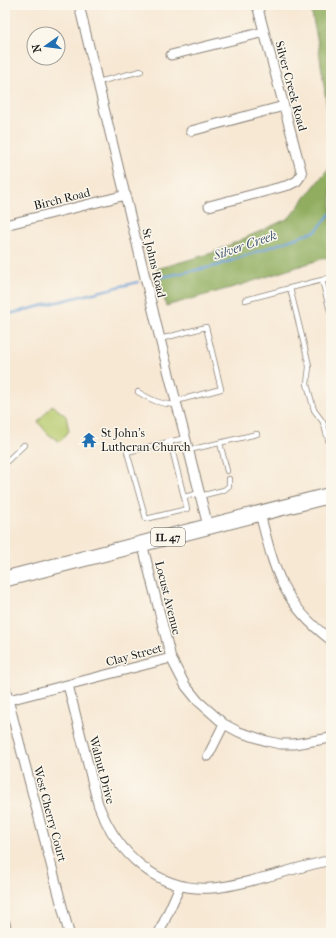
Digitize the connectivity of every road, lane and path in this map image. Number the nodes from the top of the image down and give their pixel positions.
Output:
1 (79, 5) edge
2 (257, 5) edge
3 (264, 32) junction
4 (171, 56) dead end
5 (141, 71) dead end
6 (98, 82) junction
7 (284, 106) junction
8 (191, 131) dead end
9 (126, 195) junction
10 (209, 206) dead end
11 (5, 225) edge
12 (331, 278) edge
13 (322, 280) junction
14 (290, 288) junction
15 (245, 300) dead end
16 (331, 315) edge
17 (160, 339) junction
18 (138, 392) dead end
19 (177, 403) junction
20 (257, 434) dead end
21 (185, 438) junction
22 (170, 441) junction
23 (220, 443) junction
24 (24, 445) dead end
25 (189, 450) junction
26 (331, 450) edge
27 (5, 463) edge
28 (227, 471) dead end
29 (229, 479) dead end
30 (200, 495) junction
31 (331, 495) edge
32 (184, 497) junction
33 (260, 513) junction
34 (208, 526) junction
35 (142, 543) junction
36 (5, 579) edge
37 (331, 640) edge
38 (171, 658) junction
39 (68, 685) junction
40 (5, 688) edge
41 (7, 701) edge
42 (224, 724) junction
43 (331, 738) edge
44 (208, 756) dead end
45 (331, 860) edge
46 (180, 886) junction
47 (5, 923) edge
48 (8, 933) edge
49 (68, 933) edge
50 (159, 933) edge

1 - 6 street, St Johns Road
2 - 3 street, Silver Creek Road
3 - 4 street
3 - 7 street, Silver Creek Road
5 - 6 lane
6 - 9 street, St Johns Road
7 - 8 street
7 - 10 street, Silver Creek Road
9 - 11 street, Birch Road
9 - 17 street, St Johns Road
12 - 13 lane
13 - 14 lane
13 - 16 lane
14 - 15 lane
14 - 26 lane
17 - 19 street, St Johns Road
17 - 19 lane
18 - 19 lane
19 - 21 street, St Johns Road
20 - 23 lane
21 - 22 lane
21 - 25 street, St Johns Road
22 - 32 lane
22 - 32 lane
23 - 25 lane
23 - 28 lane
24 - 27 lane
25 - 30 street, St Johns Road
29 - 30 lane
30 - 32 lane
30 - 34 street, St Johns Road
31 - 33 main road, IL 47
33 - 34 main road, IL 47
33 - 37 street
34 - 35 main road, IL 47
35 - 36 main road, IL 47
35 - 38 street, Locust Avenue
38 - 39 street, Clay Street
38 - 42 street, Clay Street
39 - 41 street, Clay Street
39 - 46 street, Walnut Drive
40 - 41 street, West Cherry Court
41 - 49 street, West Cherry Court
42 - 43 street, Clay Street
42 - 44 street
45 - 46 street, Walnut Drive
46 - 50 street
47 - 48 street

